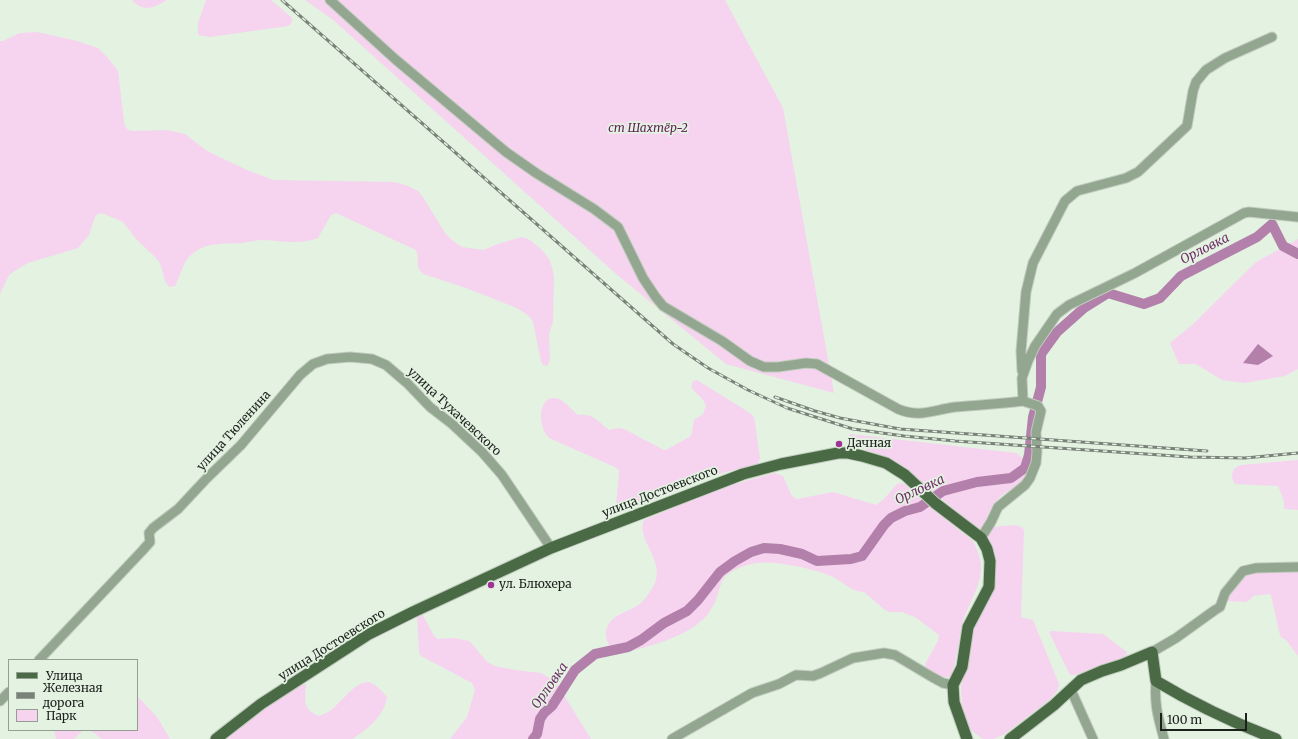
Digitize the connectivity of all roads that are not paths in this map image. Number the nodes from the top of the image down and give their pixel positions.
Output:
1 (330, 0) edge
2 (1272, 37) dead end
3 (1298, 217) edge
4 (350, 357) joint
5 (1022, 378) junction
6 (1023, 401) junction
7 (981, 538) junction
8 (551, 548) junction
9 (1298, 567) edge
10 (1152, 652) junction
11 (40, 659) edge
12 (1156, 681) junction
13 (953, 685) junction
14 (1071, 690) junction
15 (8, 693) edge
16 (0, 701) edge
17 (216, 739) edge
18 (672, 739) edge
19 (968, 739) edge
20 (1010, 739) edge
21 (1093, 739) edge
22 (1164, 739) edge
23 (1276, 739) edge

1 - 6 street
2 - 5 street
3 - 5 street
4 - 8 street, улица Тухачевского
4 - 11 street, улица Тюленина
5 - 6 street
6 - 7 street
7 - 8 main road, улица Достоевского
7 - 13 main road, улица Достоевского
8 - 17 main road, улица Достоевского
9 - 10 street
10 - 12 main road
10 - 14 main road
12 - 22 street
12 - 23 main road
13 - 18 street
13 - 19 main road
14 - 20 main road
14 - 21 street
15 - 16 street

